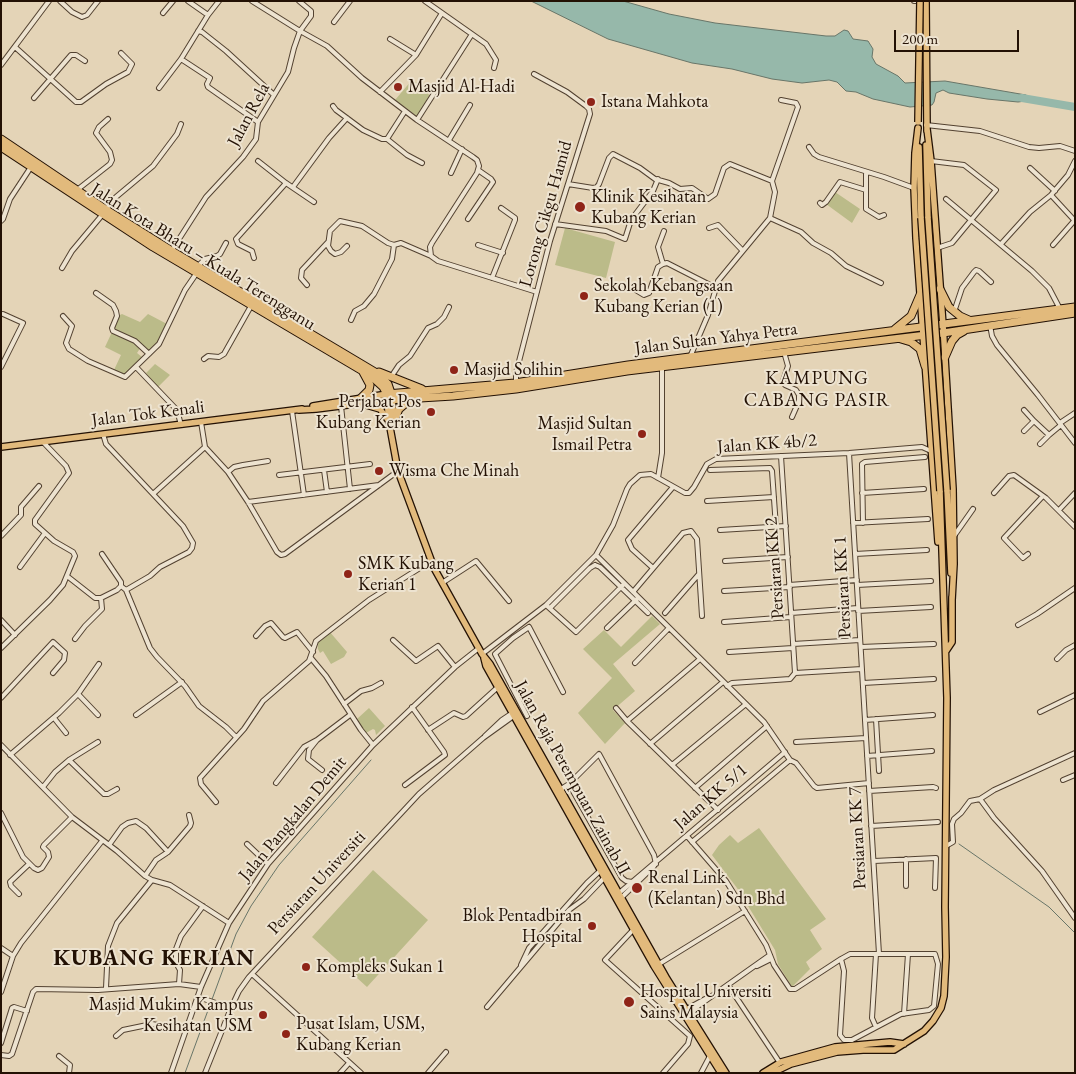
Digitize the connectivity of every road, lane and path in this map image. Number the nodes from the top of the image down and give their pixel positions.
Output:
1 (49, 1) edge
2 (60, 1) edge
3 (98, 1) edge
4 (173, 1) edge
5 (188, 1) edge
6 (219, 1) edge
7 (252, 1) edge
8 (299, 1) edge
9 (350, 1) edge
10 (424, 1) edge
11 (914, 1) edge
12 (921, 1) edge
13 (926, 1) edge
14 (163, 13) dead end
15 (442, 13) junction
16 (208, 15) junction
17 (334, 22) dead end
18 (198, 31) junction
19 (300, 31) junction
20 (472, 34) junction
21 (390, 39) dead end
22 (15, 47) junction
23 (121, 54) dead end
24 (416, 55) junction
25 (181, 59) junction
26 (85, 61) dead end
27 (1, 65) edge
28 (494, 68) dead end
29 (534, 74) dead end
30 (51, 79) junction
31 (159, 88) dead end
32 (380, 92) junction
33 (274, 95) junction
34 (34, 98) dead end
35 (781, 100) dead end
36 (470, 105) dead end
37 (333, 106) dead end
38 (405, 111) junction
39 (347, 118) junction
40 (108, 119) dead end
41 (417, 120) junction
42 (258, 122) junction
43 (181, 124) dead end
44 (918, 125) junction
45 (927, 125) junction
46 (1, 139) edge
47 (387, 139) junction
48 (449, 140) junction
49 (1, 147) edge
50 (809, 147) dead end
51 (462, 149) junction
52 (1075, 151) edge
53 (258, 161) dead end
54 (931, 161) junction
55 (1075, 161) edge
56 (422, 163) dead end
57 (31, 167) junction
58 (1030, 168) dead end
59 (478, 170) junction
60 (866, 172) junction
61 (451, 173) dead end
62 (658, 179) junction
63 (772, 181) junction
64 (286, 183) junction
65 (568, 184) junction
66 (293, 188) junction
67 (914, 188) junction
68 (77, 190) junction
69 (866, 190) junction
70 (1053, 193) junction
71 (946, 199) dead end
72 (314, 202) dead end
73 (820, 204) dead end
74 (500, 208) dead end
75 (1075, 211) edge
76 (104, 212) junction
77 (884, 214) dead end
78 (1070, 215) junction
79 (770, 218) junction
80 (468, 219) dead end
81 (972, 219) junction
82 (1, 221) edge
83 (1074, 221) edge
84 (556, 224) junction
85 (709, 228) dead end
86 (664, 231) dead end
87 (328, 242) junction
88 (226, 243) dead end
89 (1000, 244) junction
90 (394, 245) junction
91 (478, 245) dead end
92 (1053, 245) dead end
93 (347, 246) dead end
94 (937, 248) junction
95 (742, 250) junction
96 (172, 251) junction
97 (503, 253) junction
98 (431, 256) junction
99 (254, 258) dead end
100 (663, 264) junction
101 (62, 268) dead end
102 (197, 270) junction
103 (492, 278) junction
104 (991, 282) dead end
105 (881, 283) dead end
106 (307, 286) dead end
107 (716, 288) junction
108 (634, 289) dead end
109 (940, 290) junction
110 (537, 292) junction
111 (96, 293) dead end
112 (920, 295) junction
113 (920, 303) junction
114 (941, 304) junction
115 (251, 306) junction
116 (448, 307) dead end
117 (1075, 307) edge
118 (1060, 309) junction
119 (954, 312) junction
120 (1075, 313) edge
121 (3, 314) dead end
122 (63, 316) dead end
123 (352, 320) dead end
124 (971, 325) junction
125 (990, 325) junction
126 (943, 329) junction
127 (923, 331) junction
128 (894, 335) junction
129 (944, 346) junction
130 (784, 352) junction
131 (924, 353) junction
132 (150, 354) junction
133 (690, 357) junction
134 (945, 357) junction
135 (204, 359) dead end
136 (1, 366) edge
137 (925, 366) junction
138 (136, 367) junction
139 (662, 367) junction
140 (363, 368) junction
141 (390, 377) junction
142 (516, 386) junction
143 (428, 391) junction
144 (389, 397) junction
145 (421, 398) junction
146 (360, 399) junction
147 (354, 404) junction
148 (341, 406) junction
149 (292, 410) junction
150 (299, 410) junction
151 (1024, 410) dead end
152 (1075, 413) edge
153 (792, 417) dead end
154 (392, 421) junction
155 (1034, 421) junction
156 (201, 422) junction
157 (181, 424) junction
158 (1060, 424) junction
159 (1024, 431) dead end
160 (103, 434) junction
161 (1049, 435) junction
162 (930, 439) junction
163 (43, 442) junction
164 (1075, 443) edge
165 (1040, 444) dead end
166 (1, 447) edge
167 (205, 447) junction
168 (922, 447) junction
169 (931, 451) junction
170 (849, 453) junction
171 (781, 456) junction
172 (925, 457) dead end
173 (730, 458) junction
174 (268, 461) dead end
175 (370, 464) dead end
176 (348, 467) junction
177 (731, 469) junction
178 (324, 470) junction
179 (710, 470) dead end
180 (228, 472) junction
181 (398, 472) junction
182 (301, 473) junction
183 (279, 475) dead end
184 (658, 478) junction
185 (381, 484) junction
186 (39, 486) dead end
187 (360, 487) junction
188 (673, 487) junction
189 (350, 488) junction
190 (924, 489) dead end
191 (943, 490) junction
192 (327, 492) junction
193 (784, 493) junction
194 (862, 493) junction
195 (994, 493) dead end
196 (1075, 493) edge
197 (153, 494) junction
198 (304, 495) junction
199 (774, 495) junction
200 (1043, 496) junction
201 (364, 498) junction
202 (707, 501) dead end
203 (248, 502) junction
204 (973, 509) dead end
205 (1059, 510) junction
206 (928, 519) dead end
207 (853, 523) junction
208 (863, 523) junction
209 (786, 526) junction
210 (776, 527) junction
211 (1075, 527) edge
212 (720, 530) dead end
213 (44, 533) junction
214 (1, 536) edge
215 (953, 537) junction
216 (927, 550) dead end
217 (102, 554) dead end
218 (855, 554) junction
219 (1028, 554) dead end
220 (595, 557) junction
221 (788, 557) junction
222 (430, 561) junction
223 (725, 561) dead end
224 (595, 565) junction
225 (20, 568) dead end
226 (653, 568) junction
227 (699, 574) junction
228 (67, 576) junction
229 (931, 581) dead end
230 (442, 583) junction
231 (857, 583) junction
232 (623, 585) junction
233 (121, 586) junction
234 (789, 586) junction
235 (1075, 588) edge
236 (126, 590) junction
237 (724, 591) dead end
238 (632, 592) junction
239 (100, 598) junction
240 (637, 599) junction
241 (952, 600) junction
242 (509, 601) dead end
243 (944, 602) junction
244 (546, 604) junction
245 (931, 607) dead end
246 (550, 608) junction
247 (858, 610) junction
248 (648, 613) dead end
249 (665, 613) dead end
250 (791, 615) junction
251 (702, 616) dead end
252 (1, 620) edge
253 (526, 621) junction
254 (724, 622) dead end
255 (1018, 624) dead end
256 (529, 627) junction
257 (607, 628) dead end
258 (669, 628) junction
259 (15, 635) junction
260 (256, 636) dead end
261 (75, 639) dead end
262 (393, 640) dead end
263 (860, 640) junction
264 (934, 644) dead end
265 (1075, 645) edge
266 (793, 646) junction
267 (861, 647) junction
268 (1, 648) edge
269 (479, 648) junction
270 (946, 651) junction
271 (313, 652) junction
272 (729, 652) dead end
273 (482, 654) junction
274 (311, 658) junction
275 (700, 659) junction
276 (1057, 659) dead end
277 (634, 663) dead end
278 (100, 664) dead end
279 (455, 667) junction
280 (862, 669) junction
281 (53, 673) dead end
282 (794, 675) junction
283 (934, 679) dead end
284 (182, 682) junction
285 (723, 682) junction
286 (381, 683) dead end
287 (863, 683) junction
288 (727, 686) junction
289 (498, 687) junction
290 (563, 692) dead end
291 (78, 694) junction
292 (1075, 695) edge
293 (517, 697) junction
294 (1, 698) edge
295 (511, 701) junction
296 (344, 704) junction
297 (746, 704) junction
298 (412, 707) junction
299 (616, 708) dead end
300 (1040, 712) dead end
301 (515, 713) junction
302 (350, 714) junction
303 (98, 715) dead end
304 (136, 715) dead end
305 (933, 715) dead end
306 (527, 716) dead end
307 (54, 718) junction
308 (876, 719) junction
309 (865, 720) junction
310 (627, 721) junction
311 (767, 726) junction
312 (428, 730) junction
313 (66, 733) dead end
314 (236, 737) junction
315 (866, 738) junction
316 (317, 740) junction
317 (98, 742) dead end
318 (796, 742) dead end
319 (650, 744) junction
320 (374, 745) junction
321 (2, 746) edge
322 (932, 751) dead end
323 (785, 752) junction
324 (1075, 753) edge
325 (10, 755) junction
326 (878, 755) junction
327 (867, 756) junction
328 (69, 760) junction
329 (790, 760) junction
330 (672, 765) junction
331 (322, 770) dead end
332 (879, 771) dead end
333 (1075, 775) edge
334 (1063, 780) dead end
335 (276, 783) dead end
336 (569, 784) junction
337 (869, 784) junction
338 (405, 785) dead end
339 (44, 787) junction
340 (695, 788) junction
341 (936, 788) dead end
342 (117, 789) dead end
343 (561, 789) junction
344 (869, 791) junction
345 (980, 799) junction
346 (216, 802) dead end
347 (718, 810) junction
348 (1, 813) edge
349 (189, 815) dead end
350 (72, 817) junction
351 (709, 817) junction
352 (938, 822) dead end
353 (714, 823) junction
354 (871, 826) junction
355 (688, 836) junction
356 (102, 841) junction
357 (693, 841) junction
358 (247, 844) dead end
359 (109, 845) junction
360 (946, 846) junction
361 (168, 852) junction
362 (906, 859) junction
363 (874, 861) junction
364 (29, 864) junction
365 (268, 864) junction
366 (656, 864) junction
367 (602, 869) junction
368 (145, 876) junction
369 (606, 876) junction
370 (152, 880) junction
371 (632, 882) junction
372 (906, 886) dead end
373 (936, 888) dead end
374 (19, 894) dead end
375 (618, 897) junction
376 (203, 906) junction
377 (745, 911) junction
378 (1075, 918) edge
379 (229, 923) junction
380 (634, 930) junction
381 (1, 948) edge
382 (877, 954) junction
383 (908, 954) junction
384 (14, 956) junction
385 (770, 957) junction
386 (841, 959) junction
387 (659, 964) junction
388 (518, 971) junction
389 (252, 974) junction
390 (179, 984) junction
391 (728, 985) junction
392 (106, 988) junction
393 (201, 988) junction
394 (1, 992) edge
395 (198, 996) junction
396 (487, 1006) dead end
397 (231, 1008) junction
398 (27, 1011) junction
399 (685, 1012) junction
400 (904, 1014) junction
401 (675, 1022) junction
402 (876, 1027) junction
403 (186, 1030) junction
404 (116, 1036) dead end
405 (1, 1043) edge
406 (904, 1044) junction
407 (446, 1052) dead end
408 (1, 1055) edge
409 (59, 1056) dead end
410 (710, 1056) junction
411 (349, 1063) junction
412 (778, 1064) junction
413 (69, 1073) edge
414 (171, 1073) edge
415 (206, 1073) edge
416 (340, 1073) edge
417 (361, 1073) edge
418 (428, 1073) edge
419 (663, 1073) edge
420 (701, 1073) edge
421 (721, 1073) edge
422 (726, 1073) edge
423 (764, 1073) edge
424 (772, 1073) edge

1 - 22 street
2 - 3 street
4 - 14 street
5 - 16 street
6 - 16 street
7 - 19 street
8 - 19 street, Jalan Rela
9 - 17 street
10 - 15 street
11 - 12 street
12 - 44 main road, bridge
13 - 45 main road
15 - 20 street
15 - 24 street
16 - 18 street
18 - 25 street
18 - 33 street
19 - 32 street
19 - 33 street, Jalan Rela
20 - 28 street
20 - 41 street
21 - 24 street
22 - 27 street
22 - 30 street
23 - 30 street
24 - 32 street
25 - 31 street
25 - 42 street
26 - 30 street
29 - 65 street, Lorong Cikgu Hamid
30 - 34 street
32 - 38 street
33 - 42 street, Jalan Rela
35 - 63 street
36 - 48 street
37 - 39 street
38 - 41 street
38 - 47 street
39 - 47 street
39 - 66 street
40 - 68 street
41 - 48 street
42 - 96 street, Jalan Rela
43 - 76 street
44 - 67 main road
44 - 191 main road, bridge
45 - 52 street
45 - 54 main road
45 - 191 main road, bridge
46 - 68 highway, Jalan Kota Bharu – Kuala Terengganu
47 - 56 street
48 - 51 street
49 - 57 highway, Jalan Kota Bharu – Kuala Terengganu
50 - 60 street
51 - 59 street
51 - 61 street
53 - 64 street
54 - 81 street
54 - 94 main road
55 - 70 street
57 - 76 highway, Jalan Kota Bharu – Kuala Terengganu
57 - 82 street
58 - 70 street
59 - 80 street
59 - 98 street
60 - 67 street
60 - 69 street
62 - 63 street
62 - 65 street
62 - 84 street
63 - 79 street
64 - 66 street
64 - 99 street
65 - 84 street, Lorong Cikgu Hamid
66 - 72 street
67 - 112 main road
68 - 76 highway, Jalan Kota Bharu – Kuala Terengganu
69 - 73 street
69 - 77 street
70 - 78 street
70 - 89 street
71 - 81 street
74 - 97 street
75 - 78 street
76 - 96 highway, Jalan Kota Bharu – Kuala Terengganu
76 - 101 street
76 - 102 highway, Jalan Kota Bharu – Kuala Terengganu
78 - 83 street
79 - 95 street
79 - 105 street
81 - 89 street
81 - 94 street
83 - 92 street
84 - 110 street, Lorong Cikgu Hamid
85 - 95 street
86 - 100 street
87 - 90 street
87 - 93 street
87 - 106 street
88 - 102 street
89 - 118 street
90 - 98 street
90 - 123 street
91 - 97 street
94 - 109 main road
95 - 107 street
96 - 102 highway, Jalan Kota Bharu – Kuala Terengganu
97 - 103 street
98 - 103 street
100 - 107 street
100 - 108 street
102 - 115 highway, Jalan Kota Bharu – Kuala Terengganu
102 - 132 street
102 - 140 highway, Jalan Kota Bharu – Kuala Terengganu
103 - 110 street
104 - 119 street
107 - 133 street
109 - 114 main road
109 - 119 highway
110 - 142 street, Lorong Cikgu Hamid
111 - 132 street
112 - 113 main road
112 - 128 highway
113 - 114 main road
113 - 127 main road
114 - 126 main road
115 - 135 street
115 - 140 highway, Jalan Kota Bharu – Kuala Terengganu
116 - 141 street
117 - 118 highway, Jalan Sultan Yahya Petra
118 - 124 highway, Jalan Sultan Yahya Petra
119 - 124 highway
120 - 125 highway, Jalan Sultan Yahya Petra
121 - 136 street
122 - 138 street
124 - 125 highway, Jalan Sultan Yahya Petra
124 - 126 highway, Jalan Sultan Yahya Petra
124 - 134 highway
125 - 158 street
126 - 127 highway, Jalan Sultan Yahya Petra
126 - 129 main road
127 - 128 highway, Jalan Sultan Yahya Petra
127 - 131 main road
128 - 130 highway, Jalan Sultan Yahya Petra
128 - 133 highway, Jalan Sultan Yahya Petra
128 - 137 highway
129 - 131 main road
129 - 134 main road
130 - 139 highway, Jalan Sultan Yahya Petra
130 - 153 street
131 - 137 main road
132 - 138 street
133 - 142 highway, Jalan Sultan Yahya Petra
134 - 215 main road
137 - 162 main road
138 - 157 street
139 - 142 highway, Jalan Sultan Yahya Petra
139 - 184 street
140 - 141 highway
140 - 144 highway, Jalan Kota Bharu – Kuala Terengganu
140 - 146 highway
141 - 143 highway
142 - 143 highway, Jalan Sultan Yahya Petra
142 - 145 highway, Jalan Sultan Yahya Petra
143 - 144 highway, Jalan Sultan Yahya Petra
144 - 145 highway, Jalan Sultan Yahya Petra
144 - 146 main road, Jalan Sultan Yahya Petra
144 - 147 main road, Jalan Tok Kenali
144 - 154 main road, Jalan Raja Perempuan Zainab II
145 - 154 highway
146 - 150 main road, Jalan Tok Kenali
147 - 148 main road, Jalan Tok Kenali
147 - 154 main road
148 - 150 main road, Jalan Tok Kenali
148 - 176 street
149 - 150 main road, Jalan Tok Kenali
149 - 156 main road, Jalan Tok Kenali
149 - 182 street
151 - 155 street
152 - 158 street
154 - 181 main road, Jalan Raja Perempuan Zainab II
155 - 159 street
155 - 161 street
156 - 157 main road, Jalan Tok Kenali
156 - 167 street
157 - 160 main road, Jalan Tok Kenali
158 - 161 street
158 - 164 street
160 - 163 main road, Jalan Tok Kenali
160 - 197 street
161 - 165 street
162 - 168 street
162 - 169 main road
163 - 166 main road, Jalan Tok Kenali
163 - 213 street
167 - 180 street
167 - 197 street
168 - 169 street, Jalan KK 4b/2
168 - 170 street, Jalan KK 4b/2
169 - 243 main road
170 - 171 street, Jalan KK 4b/2
170 - 207 street, Persiaran KK 1
171 - 173 street, Jalan KK 4b/2
171 - 193 street, Persiaran KK 2
172 - 194 street
173 - 177 street
173 - 188 street, Jalan KK 4b/2
174 - 180 street
175 - 176 street
176 - 178 street
176 - 189 street
177 - 179 street
177 - 199 street
178 - 182 street
178 - 192 street
180 - 203 street
181 - 185 street
181 - 222 main road, Jalan Raja Perempuan Zainab II
182 - 183 street
182 - 198 street
184 - 188 street
184 - 220 street
185 - 187 street
185 - 201 street
186 - 214 street
187 - 189 street
187 - 201 street
188 - 226 street
189 - 192 street
190 - 194 street
191 - 241 main road
191 - 243 main road
192 - 198 street
193 - 199 street
193 - 209 street, Persiaran KK 2
194 - 208 street
195 - 200 street
196 - 205 street
197 - 236 street
198 - 203 street
199 - 202 street
199 - 210 street
200 - 205 street
200 - 219 street
201 - 203 street
204 - 215 street
205 - 211 street
206 - 208 street
207 - 208 street
207 - 218 street, Persiaran KK 1
209 - 210 street
209 - 221 street, Persiaran KK 2
210 - 212 street
213 - 225 street
213 - 228 street
215 - 241 main road
216 - 218 street
217 - 233 street
218 - 231 street, Persiaran KK 1
220 - 224 street
220 - 232 street
220 - 244 street
221 - 223 street
221 - 234 street, Persiaran KK 2
222 - 230 main road, Jalan Raja Perempuan Zainab II
222 - 271 street
224 - 232 street
224 - 246 street
226 - 227 street
226 - 238 street
227 - 249 street
227 - 251 street
228 - 239 street
228 - 259 street
229 - 231 street
230 - 242 street
230 - 269 main road, Jalan Raja Perempuan Zainab II
231 - 234 street
231 - 247 street, Persiaran KK 1
232 - 238 street
232 - 240 street
232 - 246 street
233 - 236 street
233 - 239 street
234 - 237 street
234 - 250 street, Persiaran KK 2
235 - 255 street
236 - 284 street
238 - 240 street
239 - 261 street
240 - 248 street
240 - 257 street
240 - 258 street
241 - 270 main road
243 - 270 main road
244 - 246 street
244 - 253 street
245 - 247 street
247 - 250 street
247 - 263 street, Persiaran KK 1
250 - 254 street
250 - 266 street, Persiaran KK 2
252 - 259 street
253 - 256 street
253 - 273 street
256 - 290 street
256 - 293 street
258 - 275 street
258 - 277 street
259 - 268 street
260 - 271 street
262 - 279 street
263 - 266 street
263 - 267 street, Persiaran KK 1
264 - 267 street
265 - 276 street
266 - 272 street
266 - 282 street, Persiaran KK 2
267 - 280 street, Persiaran KK 1
269 - 273 main road, Jalan Raja Perempuan Zainab II
269 - 279 street, Jalan Pangkalan Demit
270 - 360 main road
271 - 274 street
273 - 289 main road, Jalan Raja Perempuan Zainab II
273 - 295 main road, Jalan Raja Perempuan Zainab II
274 - 296 street
274 - 314 street
275 - 285 street
275 - 310 street
278 - 291 street
279 - 298 street, Jalan Pangkalan Demit
280 - 282 street
280 - 287 street, Persiaran KK 1
281 - 294 street
282 - 288 street
283 - 287 street
284 - 304 street
284 - 314 street
285 - 288 street
285 - 319 street
286 - 296 street
287 - 309 street, Persiaran KK 1
288 - 297 street
289 - 301 main road, Jalan Raja Perempuan Zainab II
289 - 312 street
291 - 303 street
291 - 307 street
292 - 300 street
293 - 295 street
293 - 306 street
295 - 301 main road, Jalan Raja Perempuan Zainab II
296 - 302 street
297 - 311 street
297 - 330 street
298 - 312 street
298 - 320 street, Jalan Pangkalan Demit
299 - 310 street
301 - 343 main road, Jalan Raja Perempuan Zainab II
301 - 367 main road, Jalan Raja Perempuan Zainab II
301 - 389 street, Persiaran Universiti
302 - 316 street
302 - 320 street
305 - 308 street
307 - 313 street
307 - 325 street
308 - 309 street
308 - 326 street
309 - 315 street, Persiaran KK 7
310 - 319 street
311 - 323 street
311 - 340 street
312 - 338 street
314 - 346 street
315 - 318 street
315 - 327 street, Persiaran KK 7
316 - 331 street
316 - 335 street
317 - 328 street
319 - 330 street
320 - 365 street, Jalan Pangkalan Demit
321 - 325 street
322 - 326 street
323 - 329 street
323 - 347 street, Jalan KK 5/1
324 - 345 street
325 - 339 street
326 - 327 street
326 - 332 street
327 - 337 street, Persiaran KK 7
328 - 339 street
328 - 342 street
329 - 337 street
329 - 353 street
330 - 340 street
333 - 334 street
336 - 343 street
336 - 366 street
336 - 371 street
337 - 344 street, Persiaran KK 7
339 - 350 street
340 - 347 street
341 - 344 street
343 - 367 main road, Jalan Raja Perempuan Zainab II
344 - 354 street, Persiaran KK 7
345 - 360 street
345 - 378 street
347 - 351 street, Jalan KK 5/1
348 - 364 street
349 - 361 street
350 - 356 street
350 - 364 street
351 - 353 street
351 - 355 street, Jalan KK 5/1
352 - 354 street
353 - 357 street
354 - 363 street, Persiaran KK 7
355 - 357 street
355 - 366 street, Jalan KK 5/1
356 - 359 street
356 - 384 street
357 - 377 street
358 - 365 street
359 - 361 street
359 - 368 street
360 - 406 main road
361 - 368 street
362 - 363 street
362 - 372 street
362 - 373 street
363 - 382 street, Persiaran KK 7
364 - 374 street
365 - 379 street, Jalan Pangkalan Demit
366 - 371 street, Jalan KK 5/1
366 - 375 street, Jalan KK 5/1
367 - 369 main road, Jalan Raja Perempuan Zainab II
367 - 388 street
368 - 370 street
369 - 375 main road, Jalan Raja Perempuan Zainab II
369 - 388 street
370 - 376 street
370 - 392 street
371 - 375 street, Jalan KK 5/1
375 - 380 main road, Jalan Raja Perempuan Zainab II
375 - 387 main road, Jalan Raja Perempuan Zainab II
376 - 379 street
376 - 390 street
377 - 385 street
377 - 387 street
379 - 393 street, Jalan Pangkalan Demit
380 - 399 main road, Jalan Raja Perempuan Zainab II
380 - 401 street
381 - 384 street
382 - 383 street
382 - 386 street
382 - 402 street, Persiaran KK 7
383 - 400 street
383 - 400 street
384 - 394 street
385 - 386 street
385 - 391 street
386 - 402 street
387 - 399 main road, Jalan Raja Perempuan Zainab II
388 - 396 street
389 - 397 street, Persiaran Universiti
389 - 411 street
390 - 392 street
390 - 393 street
391 - 399 street
391 - 412 street
392 - 398 street
393 - 395 street, Jalan Pangkalan Demit
395 - 397 street
395 - 403 street, Jalan Pangkalan Demit
397 - 415 street, Persiaran Universiti
398 - 405 street
398 - 408 street
399 - 401 street
399 - 410 main road, Jalan Raja Perempuan Zainab II
399 - 422 main road, Jalan Raja Perempuan Zainab II
400 - 402 street
401 - 419 street
403 - 404 street
403 - 414 street, Jalan Pangkalan Demit
406 - 412 main road
406 - 424 main road
407 - 418 street
409 - 413 street
410 - 420 street
410 - 421 main road, Jalan Raja Perempuan Zainab II
411 - 416 street
411 - 417 street
412 - 423 main road

